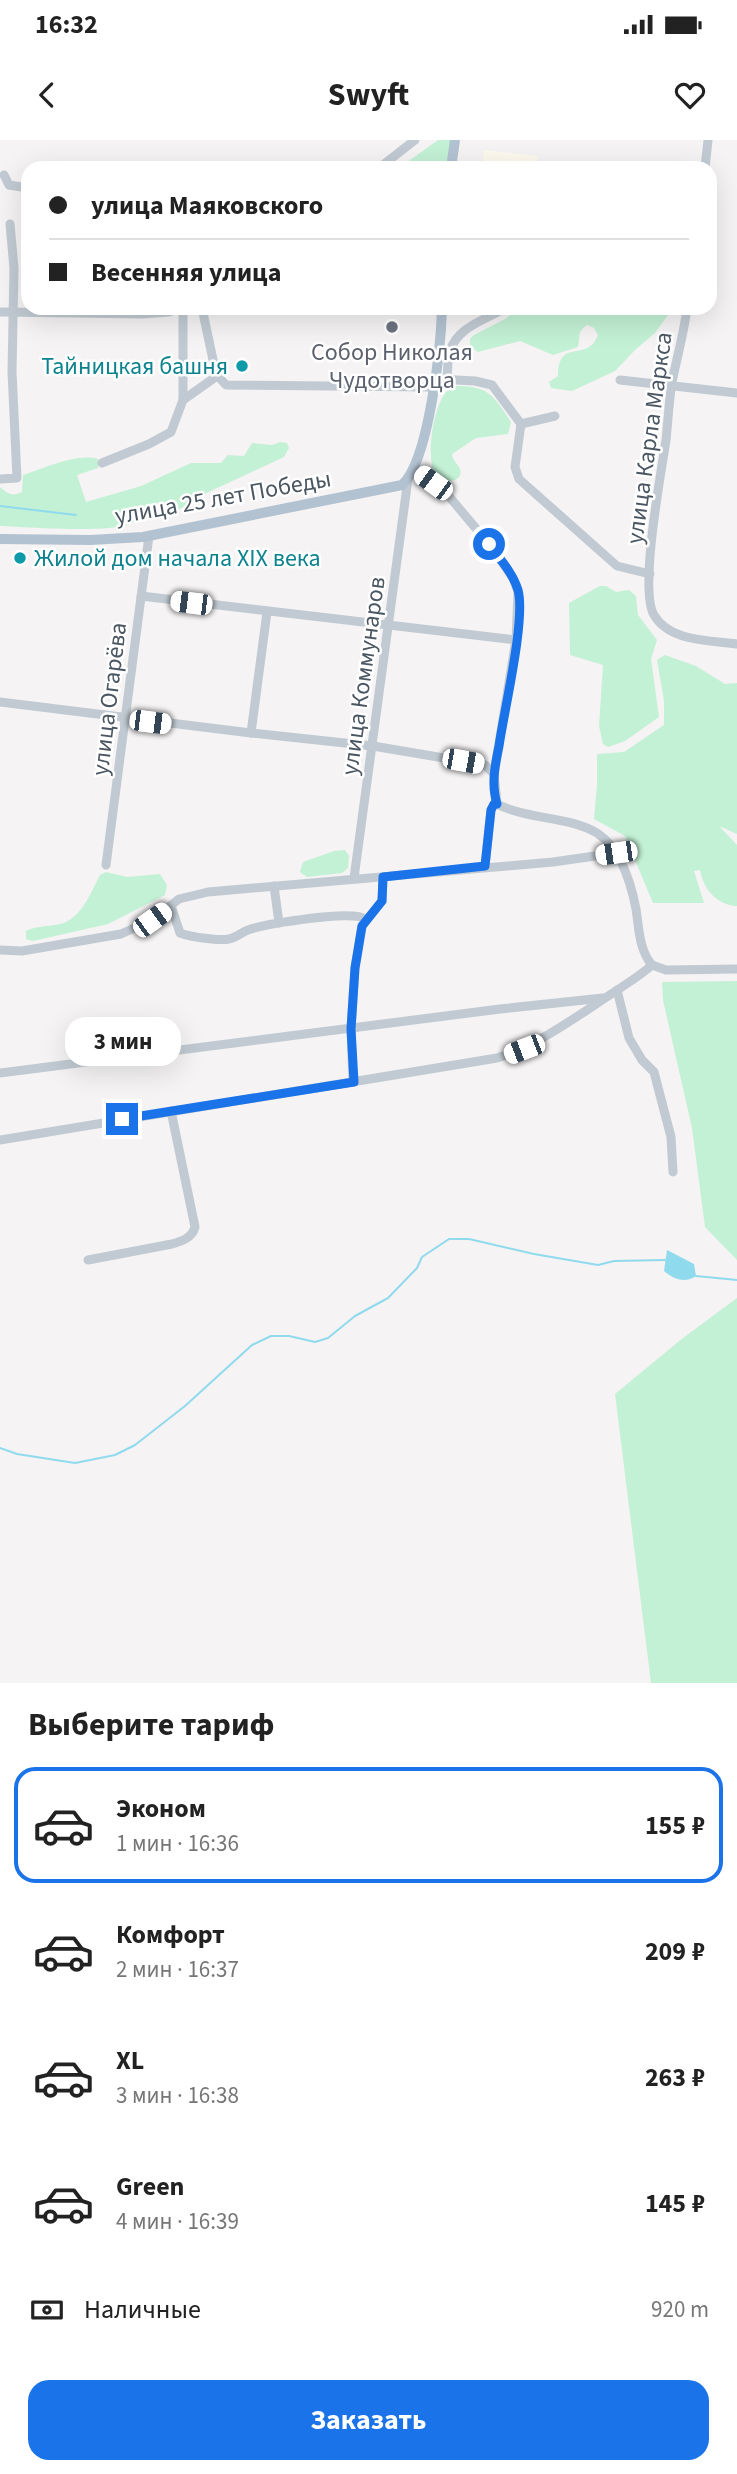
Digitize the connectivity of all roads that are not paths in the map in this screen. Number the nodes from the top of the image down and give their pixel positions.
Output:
1 (415, 140) edge
2 (455, 140) edge
3 (708, 140) edge
4 (388, 161) edge
5 (451, 161) edge
6 (706, 161) edge
7 (4, 175) dead end
8 (9, 185) junction
9 (21, 187) edge
10 (0, 191) edge
11 (10, 223) dead end
12 (0, 312) edge
13 (14, 312) junction
14 (21, 312) edge
15 (181, 315) edge
16 (204, 315) edge
17 (442, 315) edge
18 (491, 315) edge
19 (686, 315) edge
20 (217, 376) junction
21 (620, 380) dead end
22 (439, 381) junction
23 (672, 385) junction
24 (737, 393) edge
25 (183, 400) junction
26 (555, 416) dead end
27 (521, 424) junction
28 (102, 463) dead end
29 (411, 475) junction
30 (0, 479) edge
31 (149, 536) junction
32 (0, 539) edge
33 (650, 574) junction
34 (141, 596) junction
35 (267, 612) junction
36 (389, 624) junction
37 (516, 640) junction
38 (737, 644) edge
39 (0, 702) edge
40 (125, 719) junction
41 (251, 733) junction
42 (373, 746) junction
43 (494, 774) junction
44 (497, 804) junction
45 (616, 853) junction
46 (106, 865) dead end
47 (485, 866) junction
48 (383, 877) junction
49 (354, 878) junction
50 (274, 886) junction
51 (171, 906) junction
52 (365, 919) junction
53 (279, 923) junction
54 (0, 950) edge
55 (652, 965) junction
56 (737, 969) edge
57 (617, 990) junction
58 (606, 998) junction
59 (351, 1029) junction
60 (0, 1073) edge
61 (354, 1082) junction
62 (171, 1111) junction
63 (0, 1140) edge
64 (673, 1172) dead end
65 (88, 1260) dead end

1 - 4 street
2 - 5 main road
3 - 6 street
7 - 8 street
8 - 9 street
8 - 10 street
11 - 13 street
12 - 13 street
13 - 14 street
13 - 30 street
15 - 25 street
16 - 20 street
17 - 22 main road
18 - 22 street
19 - 23 street, улица Карла Маркса
20 - 22 street
20 - 25 street
21 - 23 street
22 - 27 street
22 - 29 main road
23 - 24 street
23 - 33 street, улица Карла Маркса
25 - 28 street
26 - 27 street
27 - 33 street
29 - 31 main road, улица 25 лет Победы
29 - 36 street, улица Коммунаров
29 - 37 street
31 - 32 main road, улица 25 лет Победы
31 - 34 street, улица Огарёва
33 - 38 street, улица Карла Маркса
34 - 35 street
34 - 40 street, улица Огарёва
35 - 36 street
35 - 41 street
36 - 37 street
36 - 42 street, улица Коммунаров
37 - 43 street
39 - 40 street
40 - 41 street
40 - 46 street, улица Огарёва
41 - 42 street
42 - 43 street
42 - 49 street, улица Коммунаров
43 - 44 street
44 - 45 street
44 - 47 street
45 - 47 street
45 - 55 street
47 - 48 street
48 - 49 street
48 - 52 street
49 - 50 street
50 - 51 street
50 - 53 street
51 - 53 street
51 - 54 street
52 - 53 street
52 - 59 street
55 - 56 street
55 - 57 street
57 - 58 street
57 - 64 street
58 - 59 street
58 - 61 street
59 - 60 street
59 - 61 street
61 - 62 street
62 - 63 street
62 - 65 street

